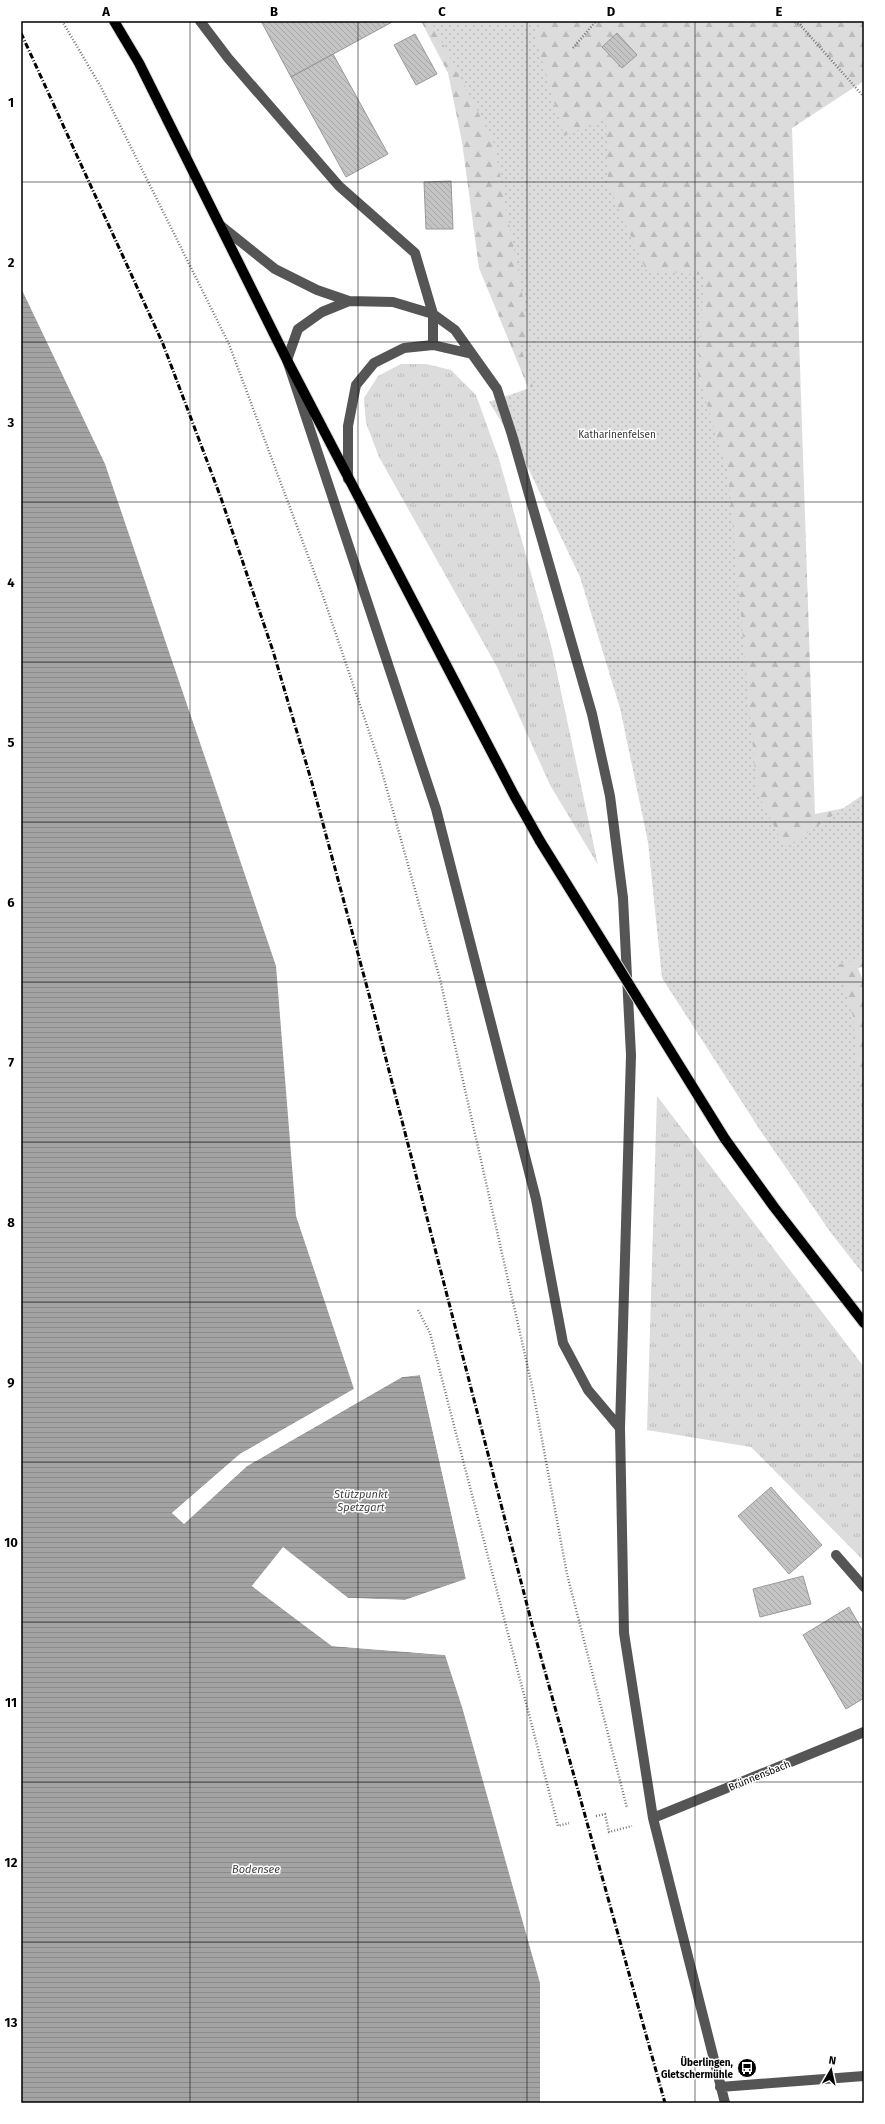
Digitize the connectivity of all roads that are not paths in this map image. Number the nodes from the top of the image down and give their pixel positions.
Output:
1 (114, 21) edge
2 (200, 21) edge
3 (221, 226) junction
4 (349, 300) junction
5 (433, 314) junction
6 (433, 345) junction
7 (472, 354) junction
8 (287, 360) junction
9 (348, 479) junction
10 (864, 1323) edge
11 (620, 1428) junction
12 (836, 1556) dead end
13 (864, 1587) edge
14 (864, 1732) edge
15 (654, 1818) junction
16 (864, 2076) edge
17 (720, 2087) junction
18 (725, 2103) edge

1 - 3 main road
2 - 5 street
3 - 4 street
3 - 8 main road
4 - 5 street
4 - 8 street
5 - 6 street
5 - 7 street
6 - 7 street
6 - 9 street
7 - 11 street
8 - 9 main road
8 - 11 street
9 - 10 main road, bridge
11 - 15 street
12 - 13 street
14 - 15 street, Brünnensbach
15 - 17 street
16 - 17 street
17 - 18 street

